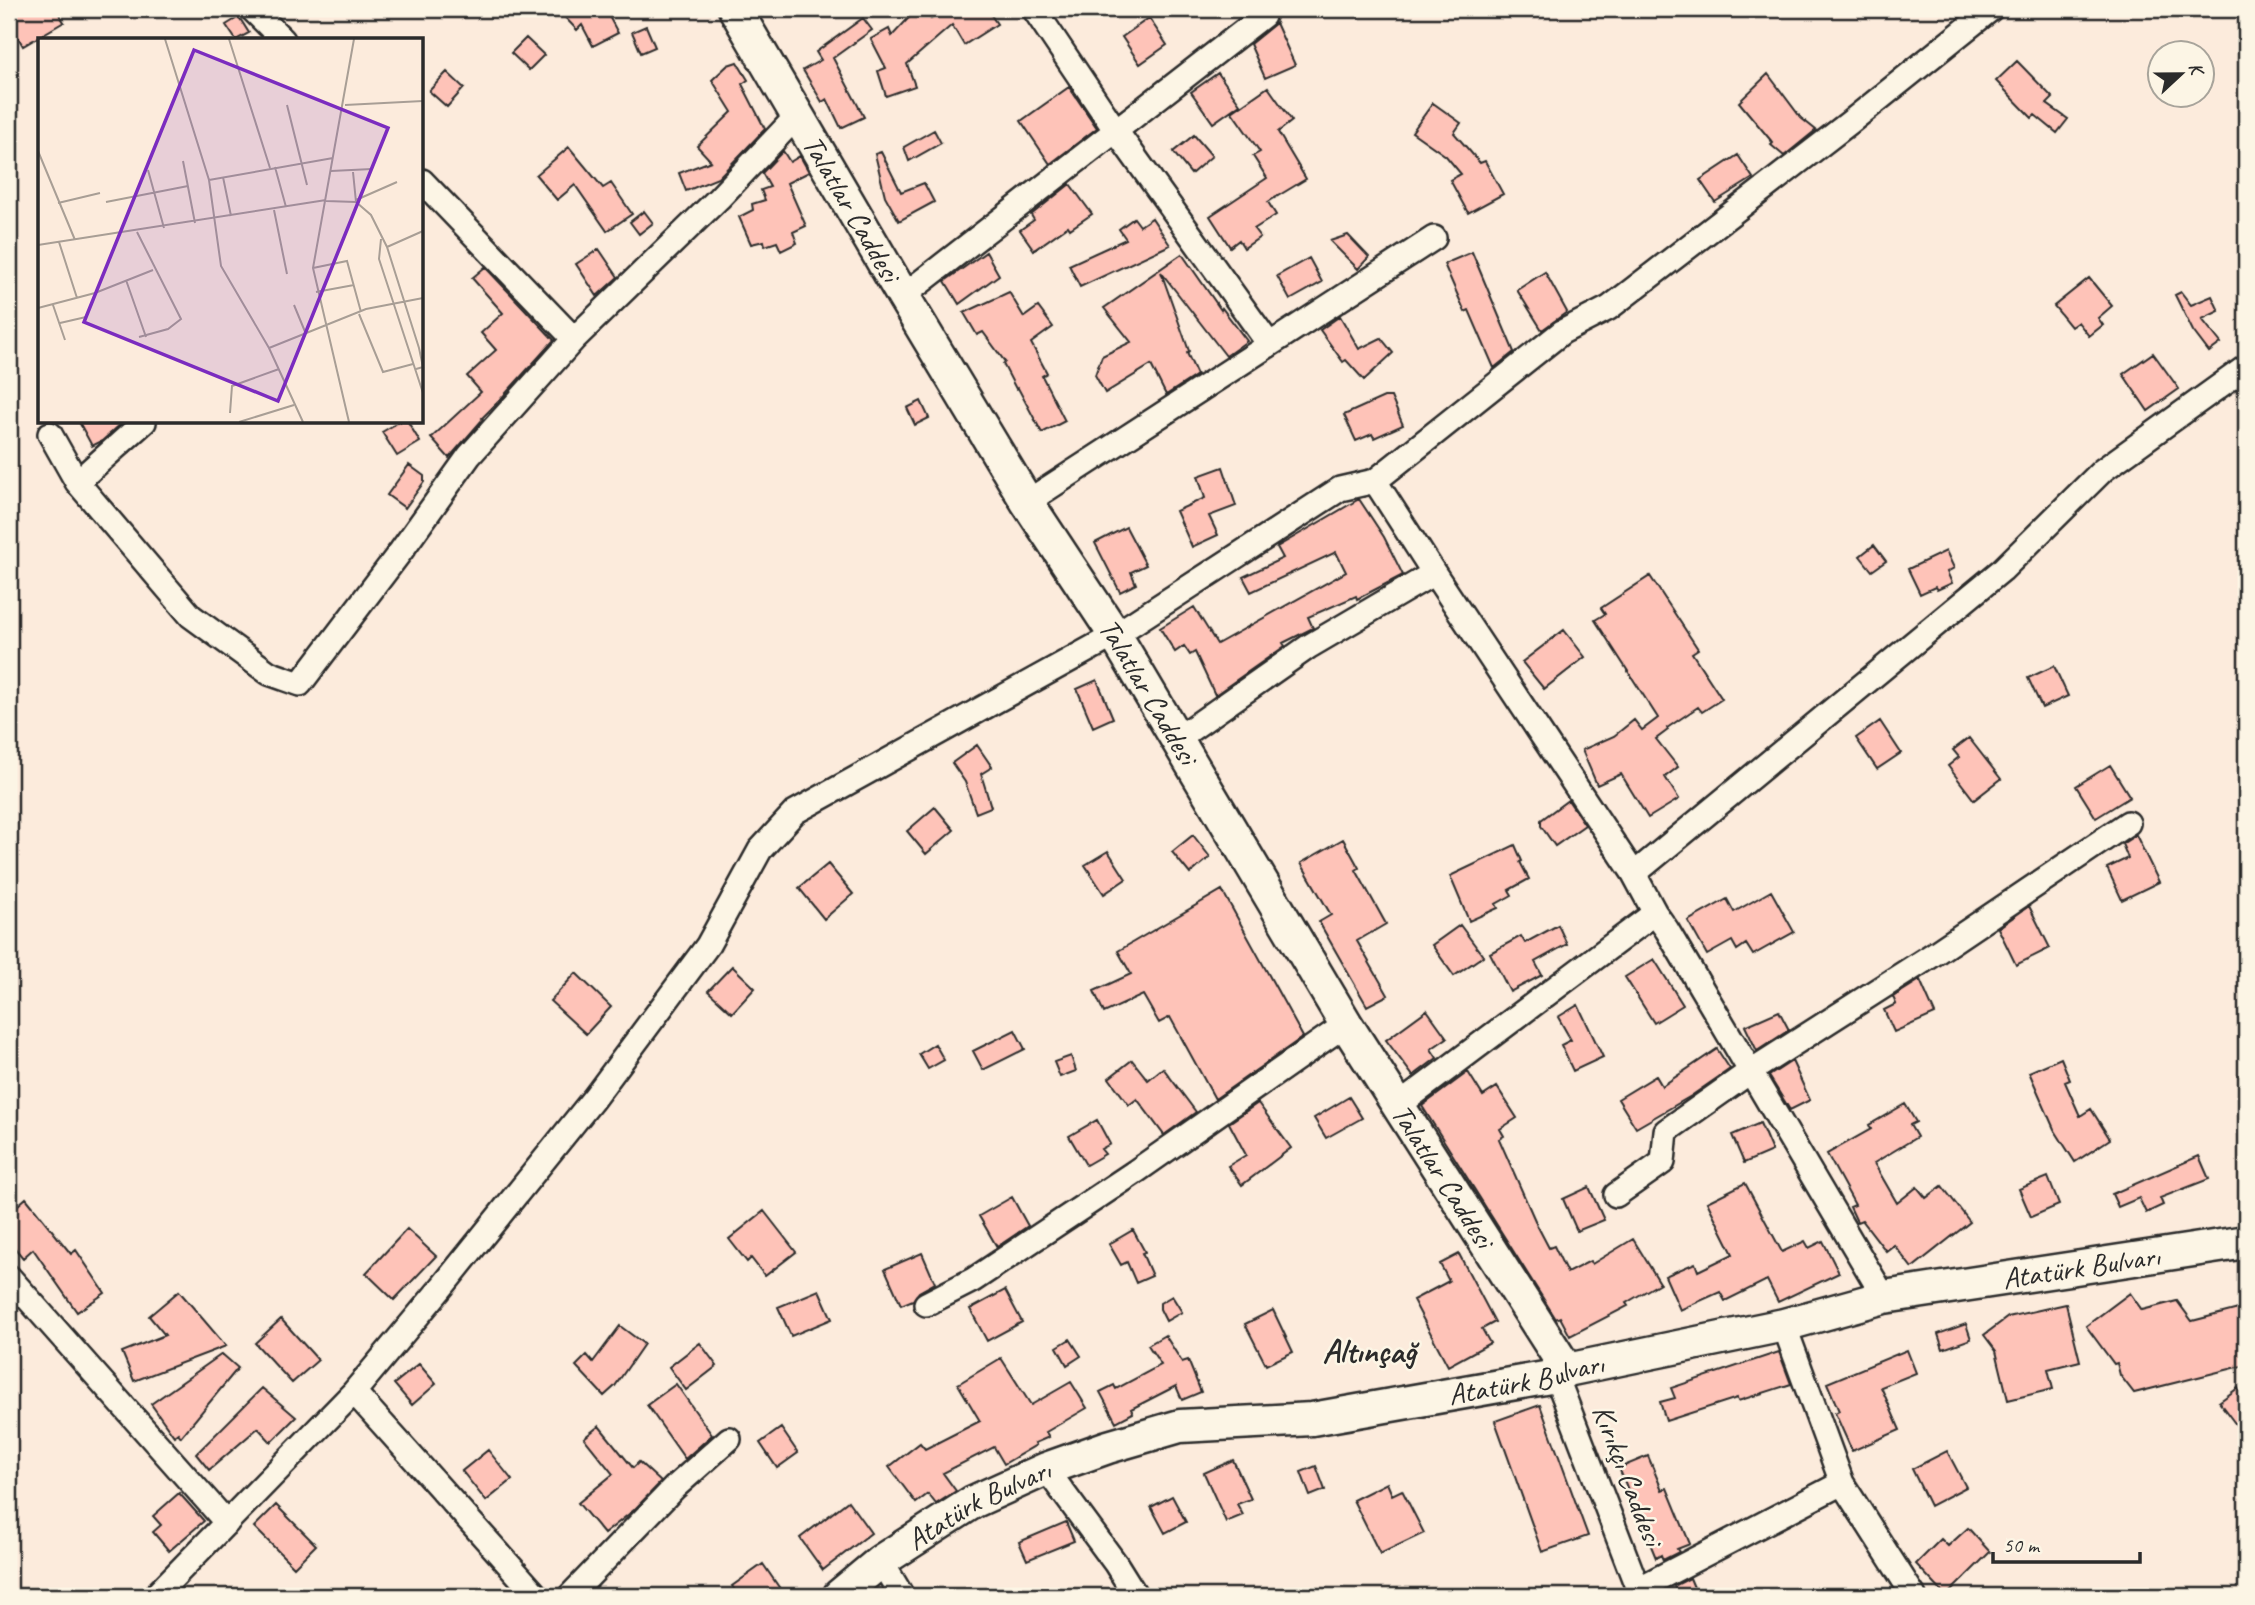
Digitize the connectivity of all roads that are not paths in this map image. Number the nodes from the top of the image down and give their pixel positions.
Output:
1 (252, 9) edge
2 (735, 9) edge
3 (1034, 9) edge
4 (1990, 9) edge
5 (1263, 16) dead end
6 (281, 38) edge
7 (797, 116) junction
8 (1116, 131) junction
9 (424, 183) edge
10 (1434, 238) dead end
11 (903, 296) junction
12 (574, 339) junction
13 (1269, 344) junction
14 (2246, 367) edge
15 (142, 424) edge
16 (50, 434) dead end
17 (1375, 481) junction
18 (77, 482) junction
19 (1027, 502) junction
20 (1434, 573) junction
21 (1115, 635) junction
22 (1177, 739) junction
23 (2128, 823) dead end
24 (1634, 874) junction
25 (1655, 913) junction
26 (1346, 1024) junction
27 (1751, 1071) junction
28 (1398, 1106) junction
29 (1616, 1195) dead end
30 (2246, 1242) edge
31 (9, 1277) edge
32 (1884, 1297) junction
33 (926, 1304) dead end
34 (1784, 1325) junction
35 (1562, 1373) junction
36 (354, 1392) junction
37 (729, 1439) dead end
38 (1045, 1469) junction
39 (1842, 1483) junction
40 (227, 1523) junction
41 (881, 1561) junction
42 (1646, 1592) edge
43 (155, 1596) edge
44 (537, 1596) edge
45 (570, 1596) edge
46 (839, 1596) edge
47 (902, 1596) edge
48 (1136, 1596) edge
49 (1914, 1596) edge

1 - 6 street
2 - 7 street, Talatlar Caddesi
3 - 8 street
4 - 17 street
5 - 8 street
7 - 11 street, Talatlar Caddesi
7 - 12 street
8 - 11 street
8 - 13 street
9 - 12 street
10 - 13 street
11 - 19 street, Talatlar Caddesi
12 - 18 street
13 - 19 street
14 - 24 street
15 - 18 street
16 - 18 street
17 - 20 street
17 - 21 street
19 - 21 street, Talatlar Caddesi
20 - 22 street
20 - 24 street
21 - 22 street, Talatlar Caddesi
21 - 36 street
22 - 26 street, Talatlar Caddesi
23 - 27 street
24 - 25 street
25 - 27 street
25 - 28 street
26 - 28 street, Talatlar Caddesi
26 - 33 street
27 - 29 street
27 - 32 street
28 - 35 street, Talatlar Caddesi
30 - 32 street, Atatürk Bulvarı
31 - 40 street
32 - 34 street, Atatürk Bulvarı
34 - 35 street, Atatürk Bulvarı
34 - 39 street
35 - 38 street, Atatürk Bulvarı
35 - 42 street, Kırıkçı Caddesi
36 - 40 street
36 - 44 street
37 - 45 street
38 - 41 street, Atatürk Bulvarı
38 - 48 street
39 - 42 street
39 - 49 street
40 - 43 street
41 - 46 street, Atatürk Bulvarı
41 - 47 street

